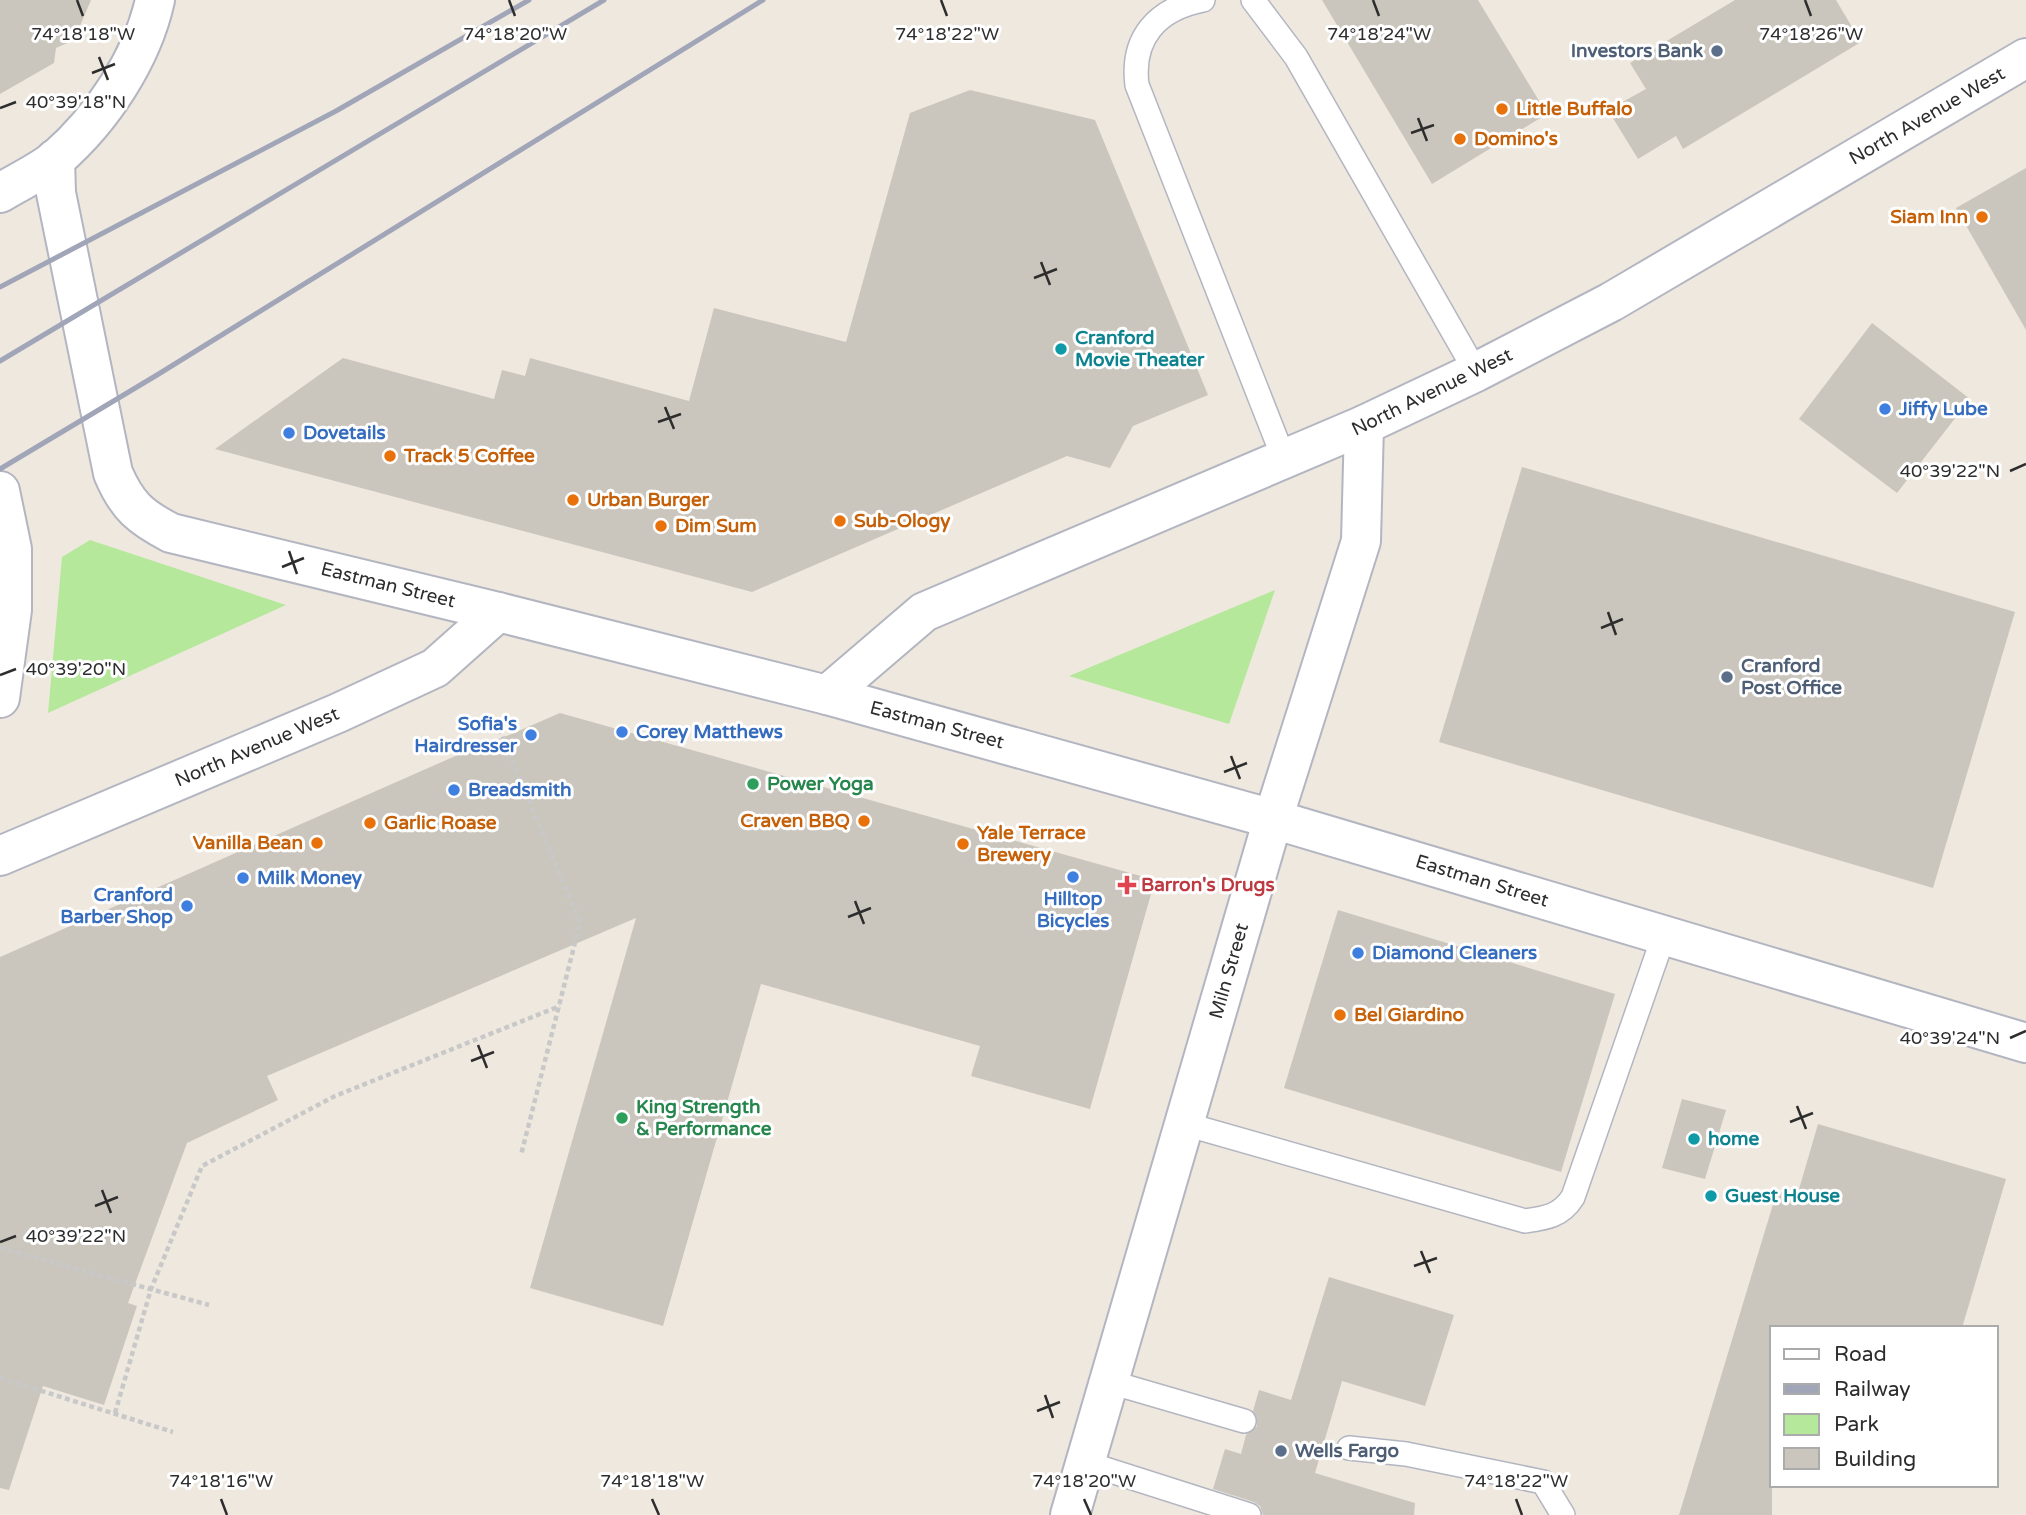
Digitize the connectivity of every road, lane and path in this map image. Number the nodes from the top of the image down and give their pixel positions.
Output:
1 (155, 0) edge
2 (1203, 0) edge
3 (1253, 0) edge
4 (2026, 58) edge
5 (55, 159) junction
6 (0, 193) edge
7 (1476, 372) junction
8 (1364, 425) junction
9 (1284, 459) junction
10 (0, 491) edge
11 (498, 612) junction
12 (827, 695) junction
13 (0, 698) edge
14 (496, 721) dead end
15 (1273, 819) junction
16 (0, 856) edge
17 (1664, 935) junction
18 (560, 1006) junction
19 (2026, 1043) edge
20 (1185, 1124) junction
21 (521, 1156) dead end
22 (0, 1248) edge
23 (151, 1289) junction
24 (209, 1304) dead end
25 (0, 1378) edge
26 (1110, 1382) junction
27 (115, 1413) junction
28 (1244, 1421) dead end
29 (173, 1432) dead end
30 (1349, 1448) dead end
31 (1086, 1463) junction
32 (1070, 1515) edge
33 (1250, 1515) edge
34 (1563, 1515) edge

1 - 5 street
2 - 9 lane
3 - 7 lane
4 - 7 street, North Avenue West
5 - 6 street
5 - 11 street, Eastman Street
7 - 8 street, North Avenue West
8 - 9 street, North Avenue West
8 - 15 street, Miln Street
9 - 12 street, North Avenue West
10 - 13 street
11 - 12 street, Eastman Street
11 - 16 street, North Avenue West
12 - 15 street, Eastman Street
14 - 18 path
15 - 17 street, Eastman Street
15 - 20 street, Miln Street
17 - 19 street, Eastman Street
17 - 20 lane
18 - 21 path
18 - 23 path
20 - 26 street, Miln Street
22 - 23 path
23 - 24 path
23 - 27 path
25 - 27 path
26 - 28 lane
26 - 31 street, Miln Street
27 - 29 path
30 - 34 lane
31 - 32 street, Miln Street
31 - 33 lane

